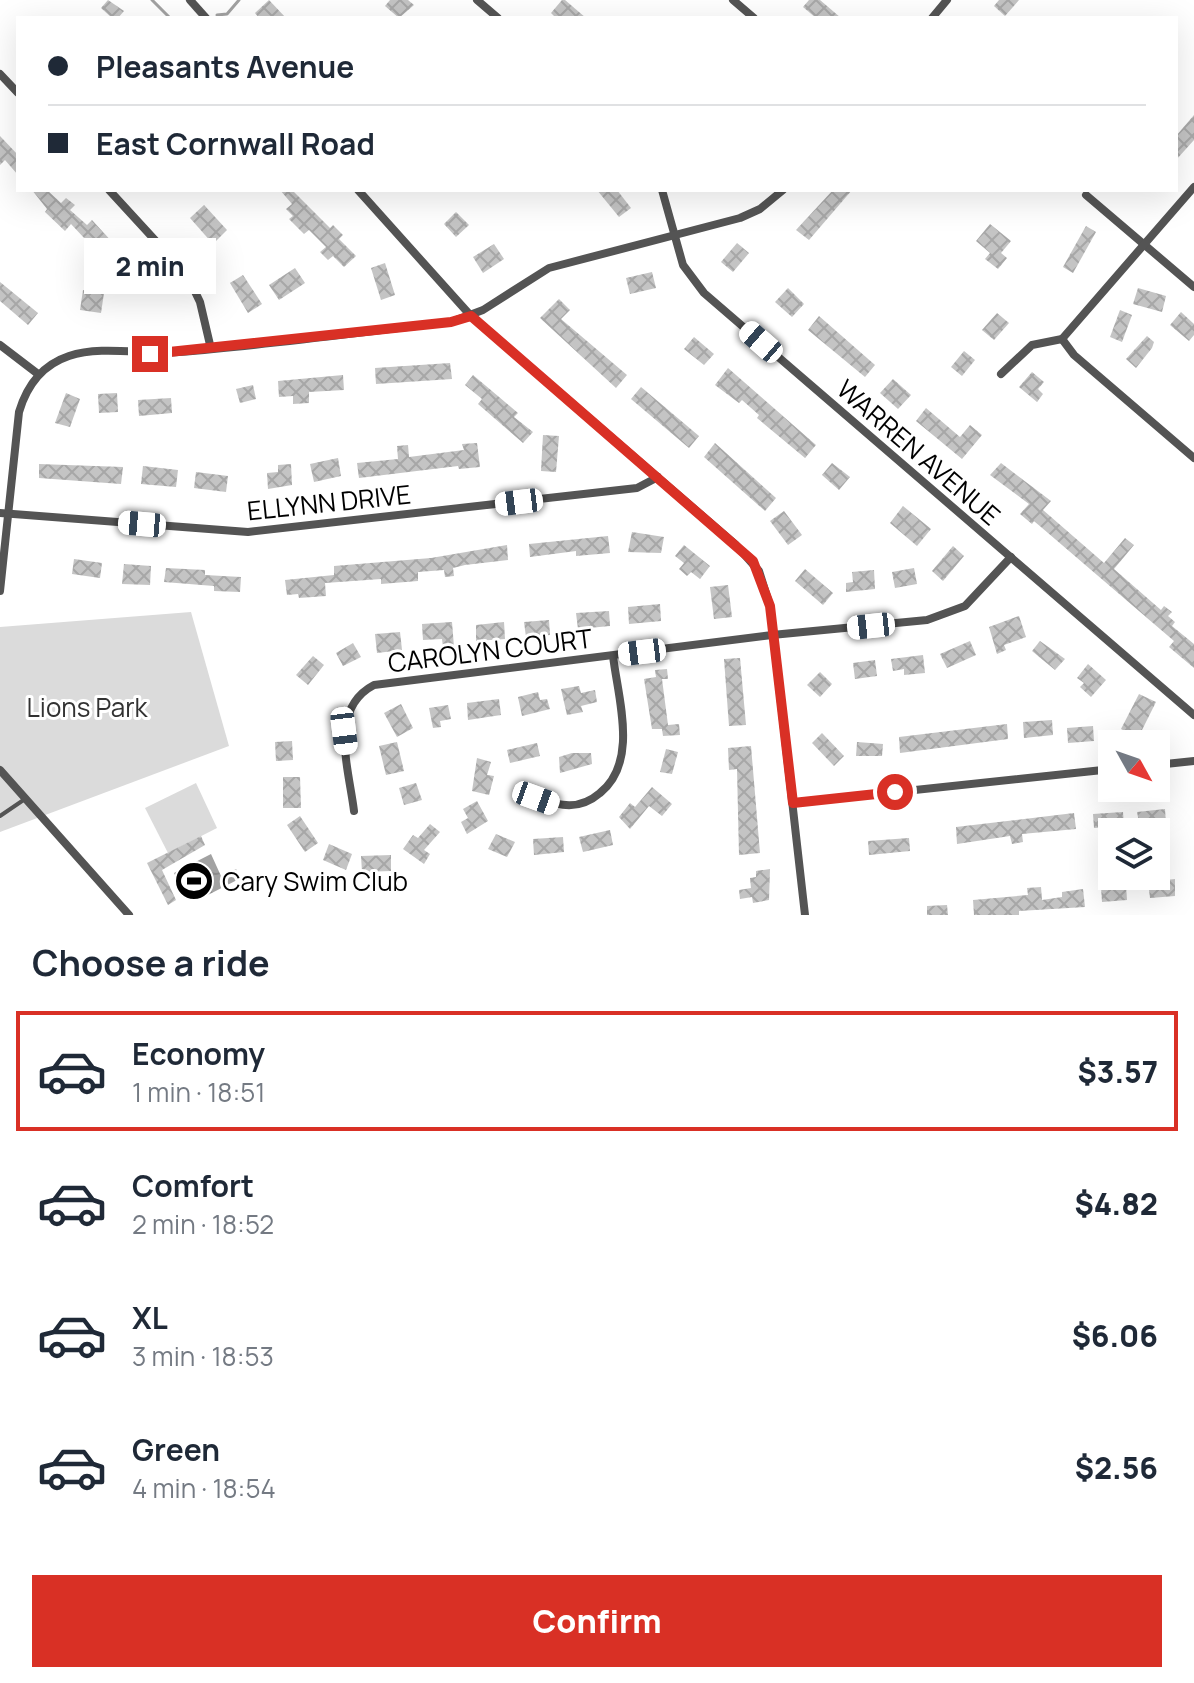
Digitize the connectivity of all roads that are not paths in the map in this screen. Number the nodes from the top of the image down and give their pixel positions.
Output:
1 (190, 0) edge
2 (477, 0) edge
3 (733, 0) edge
4 (947, 0) edge
5 (204, 16) edge
6 (496, 16) edge
7 (752, 16) edge
8 (934, 16) edge
9 (0, 74) edge
10 (16, 91) edge
11 (1194, 187) edge
12 (111, 192) edge
13 (360, 192) edge
14 (663, 192) edge
15 (781, 192) edge
16 (1086, 195) dead end
17 (675, 236) junction
18 (1144, 244) junction
19 (1194, 287) edge
20 (471, 316) junction
21 (1062, 339) junction
22 (0, 345) edge
23 (211, 349) junction
24 (38, 374) junction
25 (1001, 374) dead end
26 (1194, 458) edge
27 (658, 477) junction
28 (4, 513) edge
29 (1011, 557) junction
30 (0, 591) edge
31 (772, 635) junction
32 (613, 656) junction
33 (1194, 715) edge
34 (1194, 761) edge
35 (1170, 764) edge
36 (0, 770) edge
37 (1098, 770) edge
38 (536, 798) dead end
39 (25, 799) junction
40 (793, 803) junction
41 (354, 811) dead end
42 (0, 816) edge
43 (129, 915) edge
44 (805, 915) edge

1 - 5 street
2 - 6 street
3 - 7 street
4 - 8 street
9 - 10 street
11 - 18 street
12 - 23 street
13 - 20 street
14 - 17 street, WARREN AVENUE
15 - 17 street
16 - 18 street
17 - 20 street
17 - 29 street, WARREN AVENUE
18 - 19 street
18 - 21 street
20 - 23 street
20 - 27 street
21 - 25 street
21 - 26 street
22 - 24 street
23 - 24 street
24 - 28 street
27 - 28 street, ELLYNN DRIVE
27 - 31 street
28 - 30 street
29 - 31 street, CAROLYN COURT
29 - 33 street, WARREN AVENUE
31 - 32 street, CAROLYN COURT
31 - 40 street
32 - 38 street
32 - 41 street, CAROLYN COURT
34 - 35 street
36 - 39 street
37 - 40 street
39 - 42 lane
39 - 43 street
40 - 44 street

